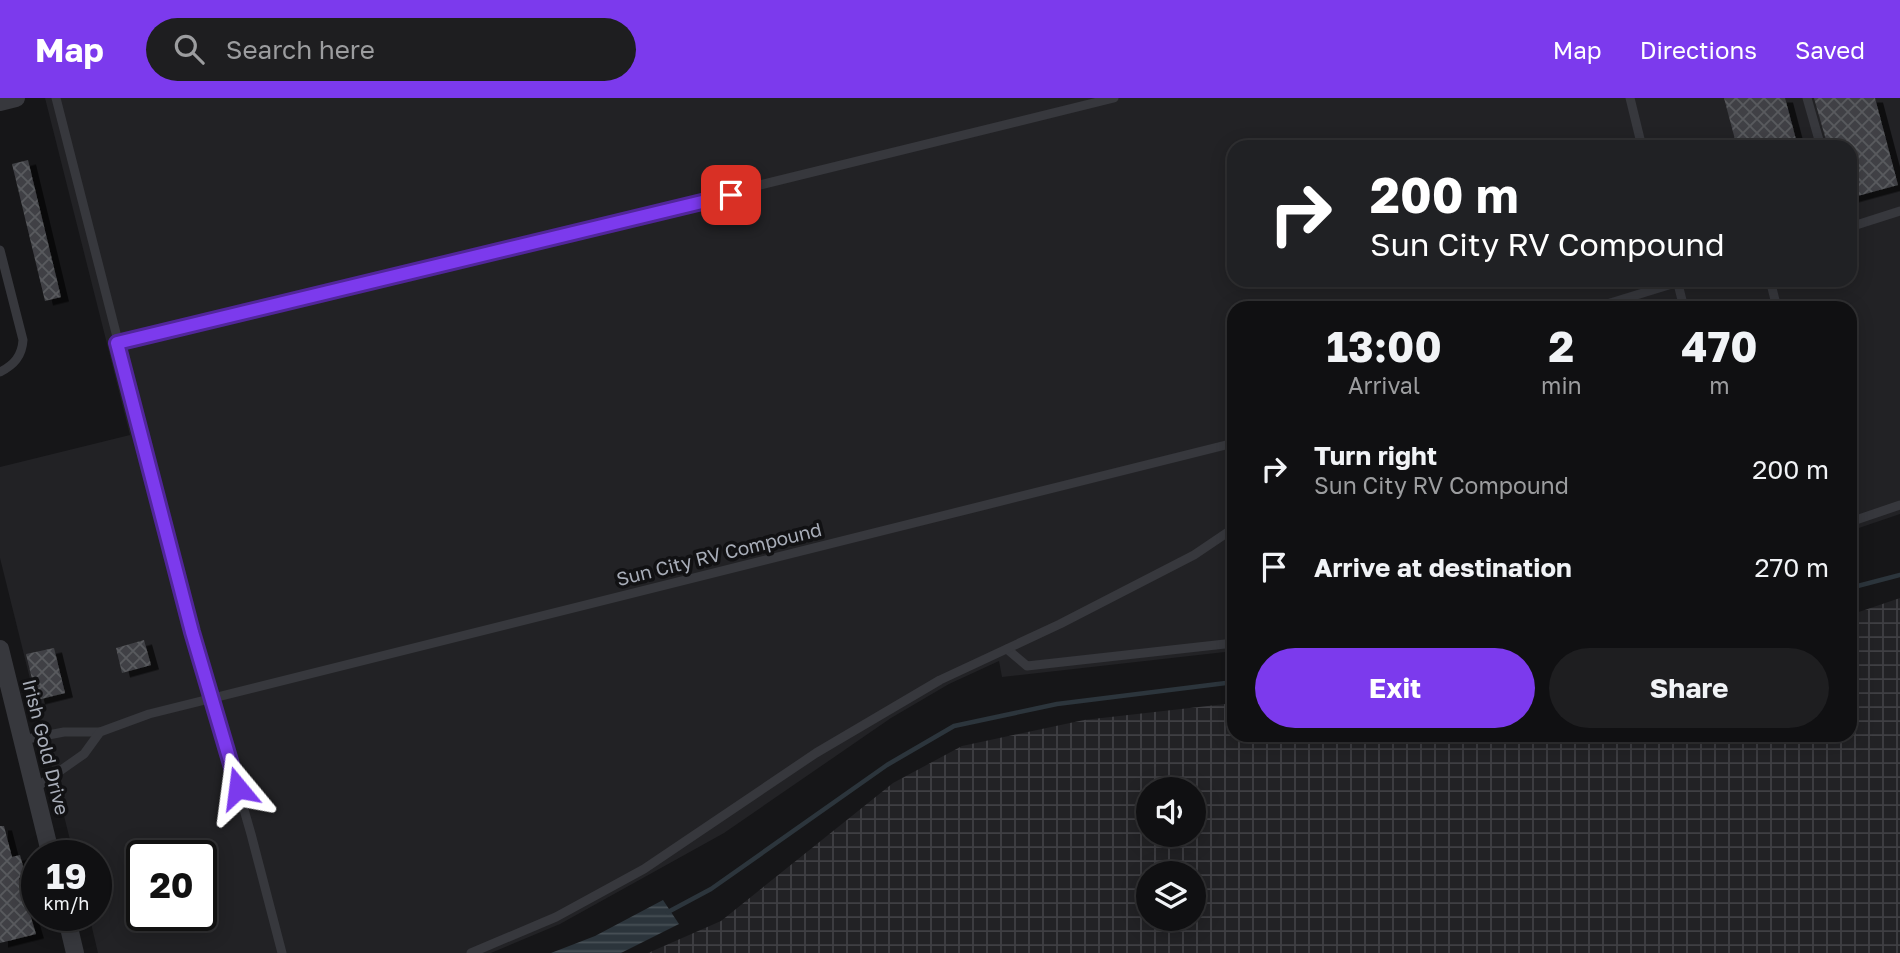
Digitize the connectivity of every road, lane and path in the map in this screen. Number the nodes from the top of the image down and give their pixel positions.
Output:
1 (16, 98) edge
2 (56, 98) edge
3 (1114, 98) edge
4 (1630, 98) edge
5 (1807, 98) edge
6 (0, 102) edge
7 (1640, 140) edge
8 (1819, 140) edge
9 (1900, 211) edge
10 (1857, 225) edge
11 (0, 250) edge
12 (1661, 287) edge
13 (1633, 296) junction
14 (1617, 301) edge
15 (1634, 301) edge
16 (117, 343) junction
17 (0, 372) edge
18 (1227, 445) edge
19 (1900, 505) edge
20 (1857, 520) edge
21 (1227, 533) edge
22 (1227, 644) edge
23 (0, 649) edge
24 (1007, 649) junction
25 (212, 698) junction
26 (100, 732) junction
27 (22, 740) junction
28 (34, 789) junction
29 (47, 840) edge
30 (70, 931) edge
31 (75, 953) edge
32 (282, 953) edge
33 (471, 953) edge

1 - 6 street
2 - 16 lane
3 - 16 lane
4 - 7 lane
5 - 8 lane
9 - 10 lane
11 - 17 lane
12 - 13 lane
13 - 14 lane
13 - 15 lane
16 - 25 lane
18 - 25 lane, Sun City RV Compound
19 - 20 lane
21 - 24 lane
22 - 24 lane
23 - 27 street, Irish Gold Drive
24 - 33 lane
25 - 26 lane, Sun City RV Compound
25 - 32 lane
26 - 27 lane
26 - 28 lane, Sun City RV Compound
27 - 28 street, Irish Gold Drive
28 - 29 street, Irish Gold Drive
30 - 31 street

